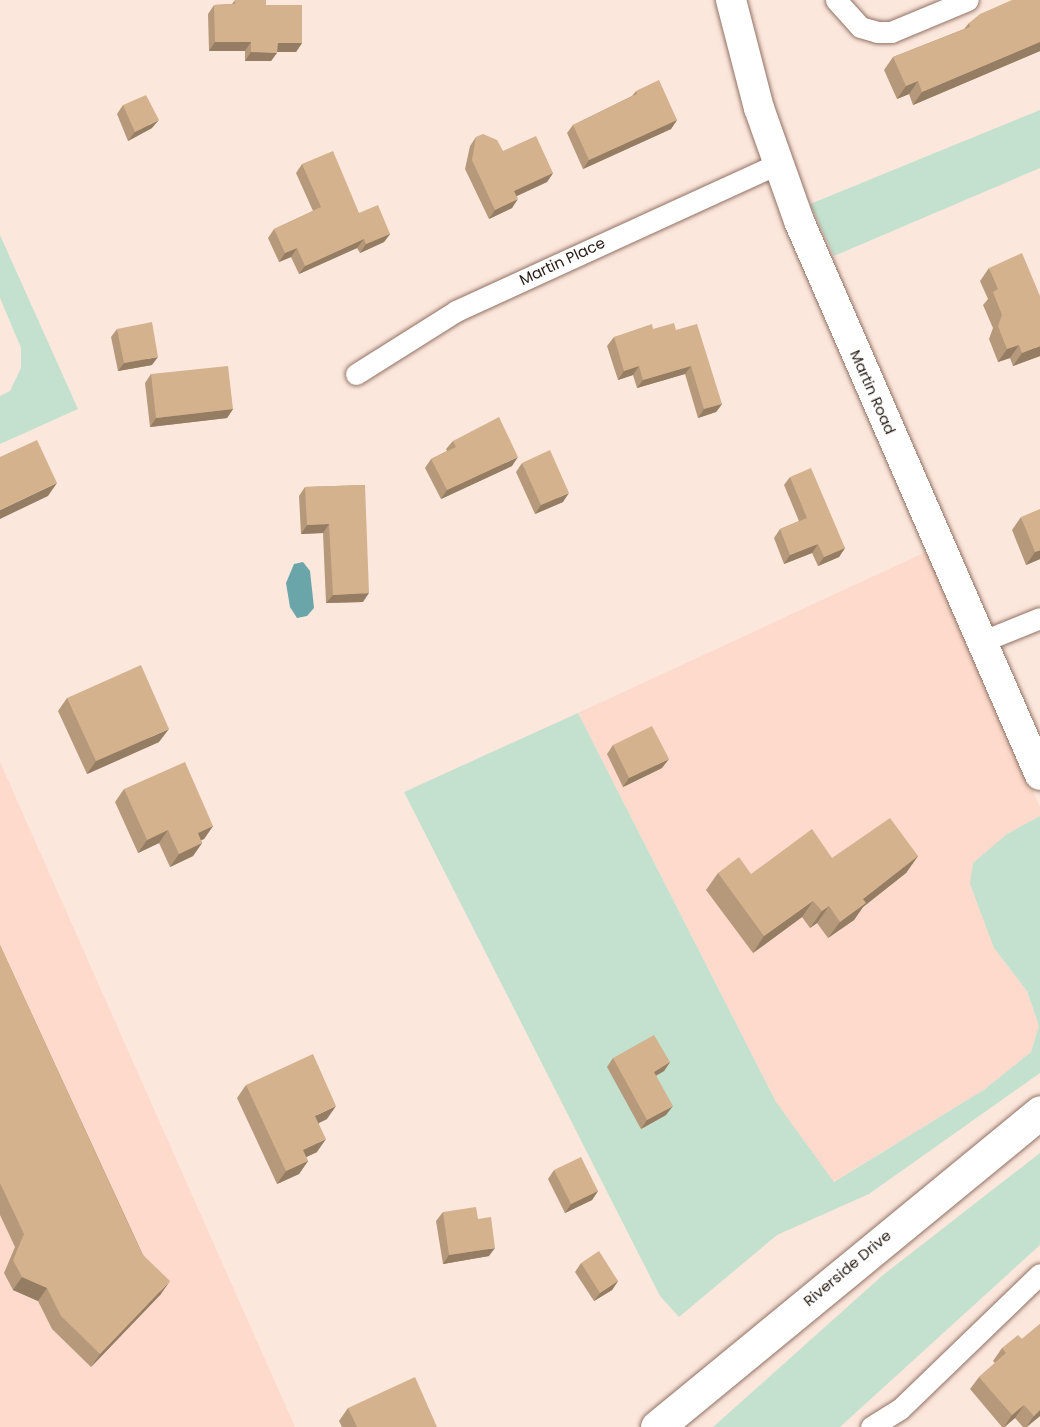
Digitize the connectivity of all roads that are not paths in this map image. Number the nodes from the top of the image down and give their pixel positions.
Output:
1 (731, 0) edge
2 (836, 0) edge
3 (968, 0) edge
4 (777, 164) junction
5 (356, 374) dead end
6 (1040, 618) edge
7 (983, 641) junction
8 (1040, 775) edge
9 (1040, 1112) edge
10 (1040, 1274) edge
11 (657, 1427) edge
12 (871, 1427) edge

1 - 4 street, Martin Road
2 - 3 street
4 - 5 street, Martin Place
4 - 7 street, Martin Road
6 - 7 street
7 - 8 street, Martin Road
9 - 11 main road, Riverside Drive
10 - 12 street

